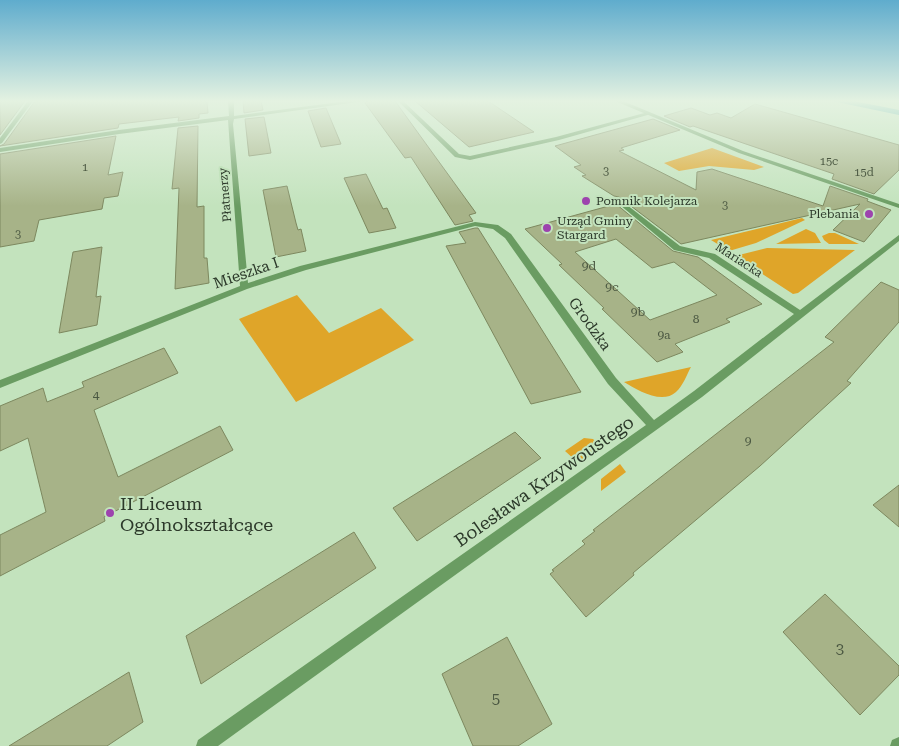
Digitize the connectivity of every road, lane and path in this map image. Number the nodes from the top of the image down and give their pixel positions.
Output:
1 (102, 136) edge
2 (231, 136) edge
3 (435, 136) edge
4 (569, 136) edge
5 (701, 136) edge
6 (0, 150) edge
7 (616, 199) dead end
8 (899, 206) edge
9 (508, 236) joint
10 (899, 237) edge
11 (244, 287) junction
12 (800, 314) junction
13 (0, 384) edge
14 (653, 426) junction
15 (204, 746) edge

1 - 6 street
2 - 11 street, Płatnerzy
3 - 4 street
5 - 8 street
7 - 12 street, Mariacka
9 - 11 street, Mieszka I
9 - 14 street, Grodzka
10 - 12 street, Bolesława Krzywoustego
11 - 13 street, Mieszka I
12 - 14 street, Bolesława Krzywoustego
14 - 15 street, Bolesława Krzywoustego

